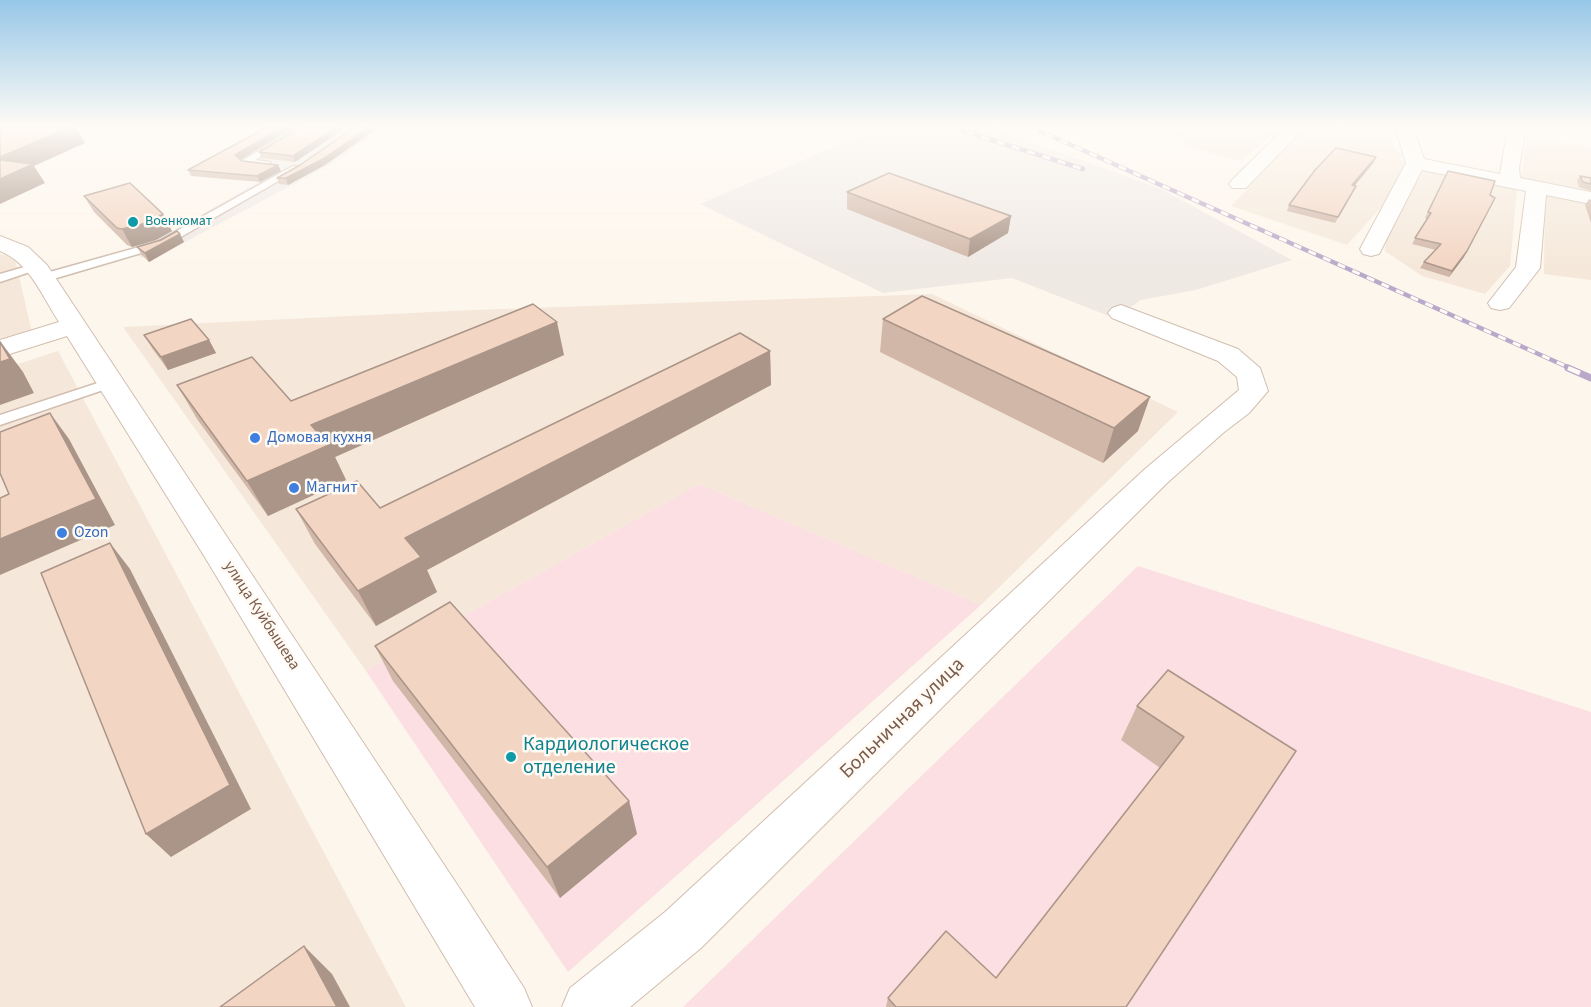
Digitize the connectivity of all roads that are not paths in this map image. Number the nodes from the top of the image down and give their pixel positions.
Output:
1 (286, 174) edge
2 (1249, 174) edge
3 (1410, 174) edge
4 (1468, 174) edge
5 (1509, 174) edge
6 (1510, 183) junction
7 (1239, 184) dead end
8 (1536, 189) junction
9 (1591, 198) edge
10 (0, 243) edge
11 (1371, 249) dead end
12 (41, 272) junction
13 (0, 278) edge
14 (1500, 303) dead end
15 (1121, 313) dead end
16 (74, 325) junction
17 (0, 349) edge
18 (110, 383) junction
19 (0, 420) edge
20 (505, 1007) edge
21 (589, 1007) edge

1 - 12 lane
2 - 7 street
3 - 11 street
4 - 6 street
5 - 6 street
6 - 8 street
8 - 9 street
8 - 14 street
10 - 12 street, улица Куйбышева
12 - 13 lane
12 - 16 street, улица Куйбышева
15 - 21 street, Больничная улица
16 - 17 street
16 - 18 street, улица Куйбышева
18 - 19 lane
18 - 20 street, улица Куйбышева

